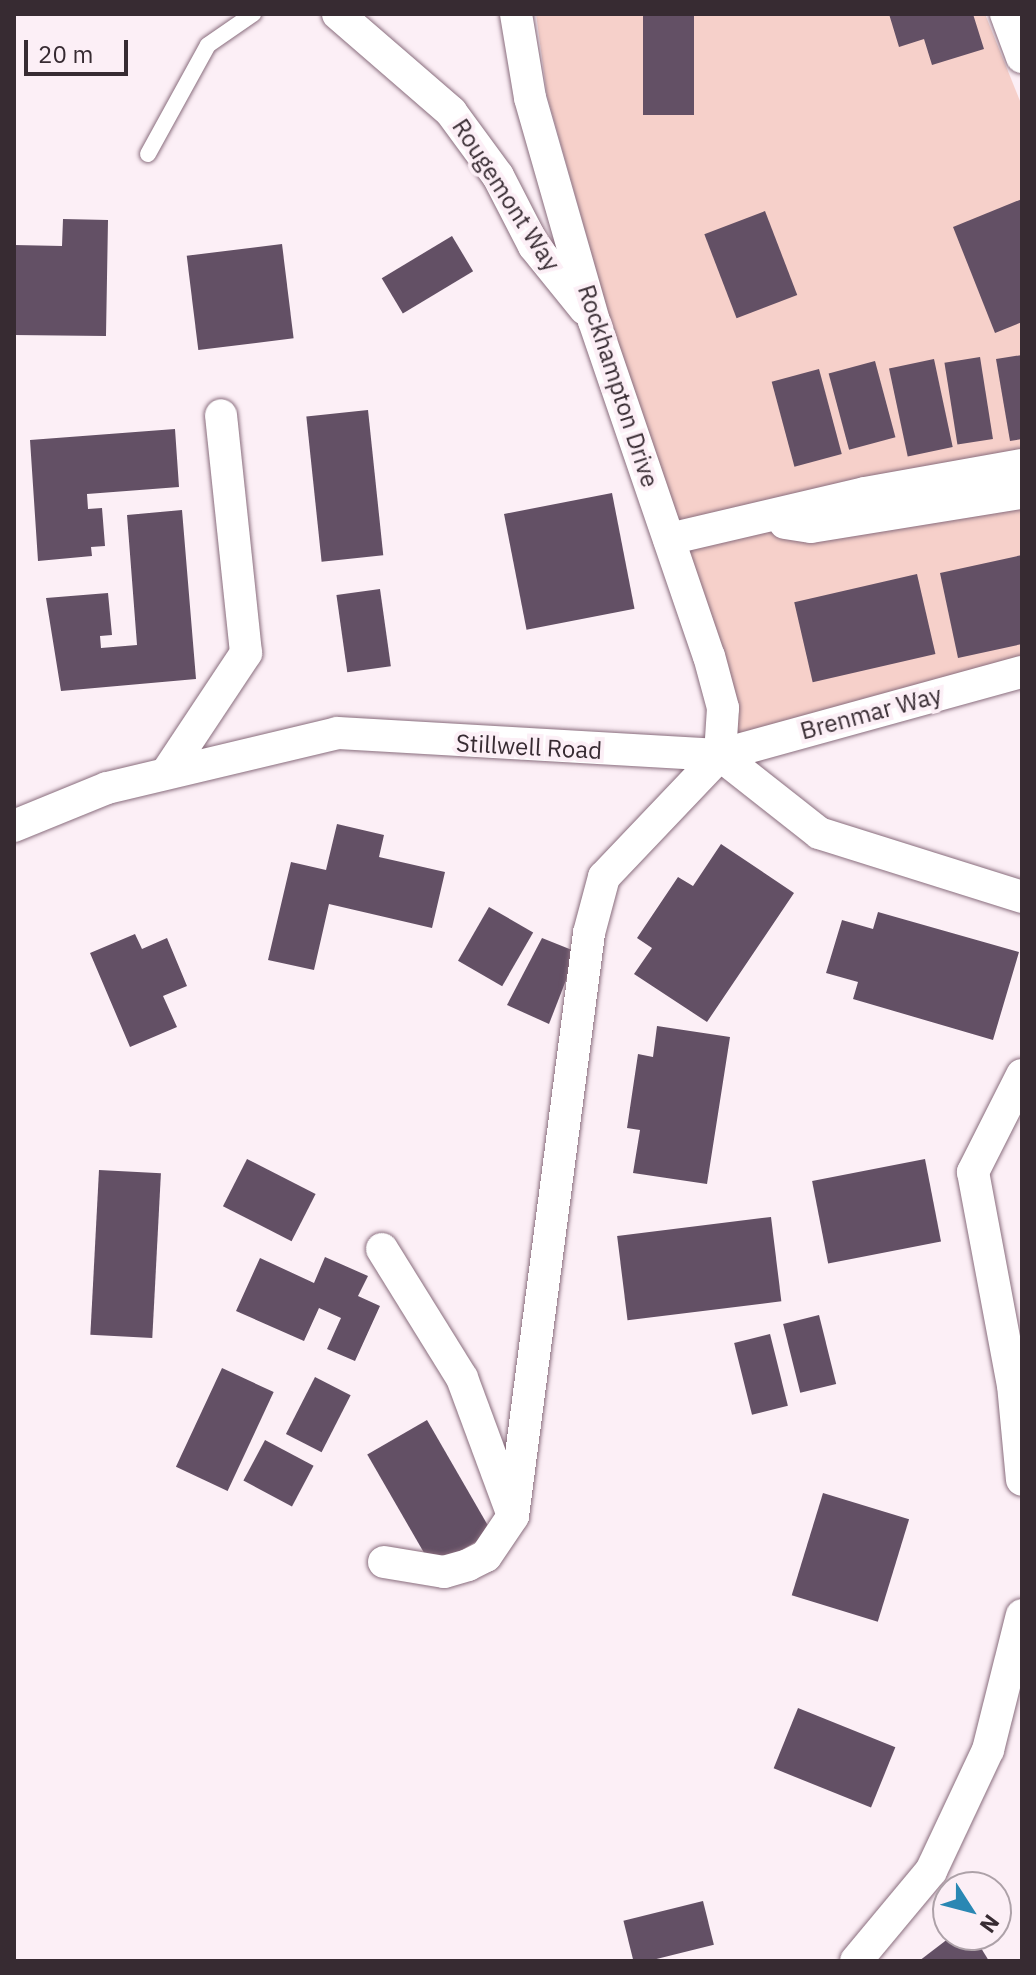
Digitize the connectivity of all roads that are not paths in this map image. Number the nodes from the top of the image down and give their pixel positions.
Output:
1 (253, 14) edge
2 (338, 14) edge
3 (516, 14) edge
4 (1006, 14) edge
5 (1022, 57) edge
6 (148, 154) dead end
7 (594, 321) junction
8 (221, 415) dead end
9 (1022, 465) edge
10 (1022, 493) edge
11 (775, 514) junction
12 (669, 539) junction
13 (1022, 672) edge
14 (720, 755) junction
15 (167, 772) junction
16 (14, 826) edge
17 (1022, 897) edge
18 (1022, 1075) edge
19 (382, 1249) dead end
20 (1008, 1282) edge
21 (1022, 1480) edge
22 (513, 1516) junction
23 (384, 1562) dead end
24 (1022, 1615) edge
25 (856, 1961) edge

1 - 6 lane
2 - 7 street, Rougemont Way
3 - 7 street, Rockhampton Drive
4 - 5 street
7 - 12 street, Rockhampton Drive
8 - 15 street
9 - 11 street
10 - 11 street
11 - 12 street
12 - 14 street, Rockhampton Drive
13 - 14 street, Brenmar Way
14 - 15 street, Stillwell Road
14 - 17 street
14 - 22 street
15 - 16 street, Stillwell Road
18 - 20 street
19 - 22 street
20 - 21 street
22 - 23 street
24 - 25 street

